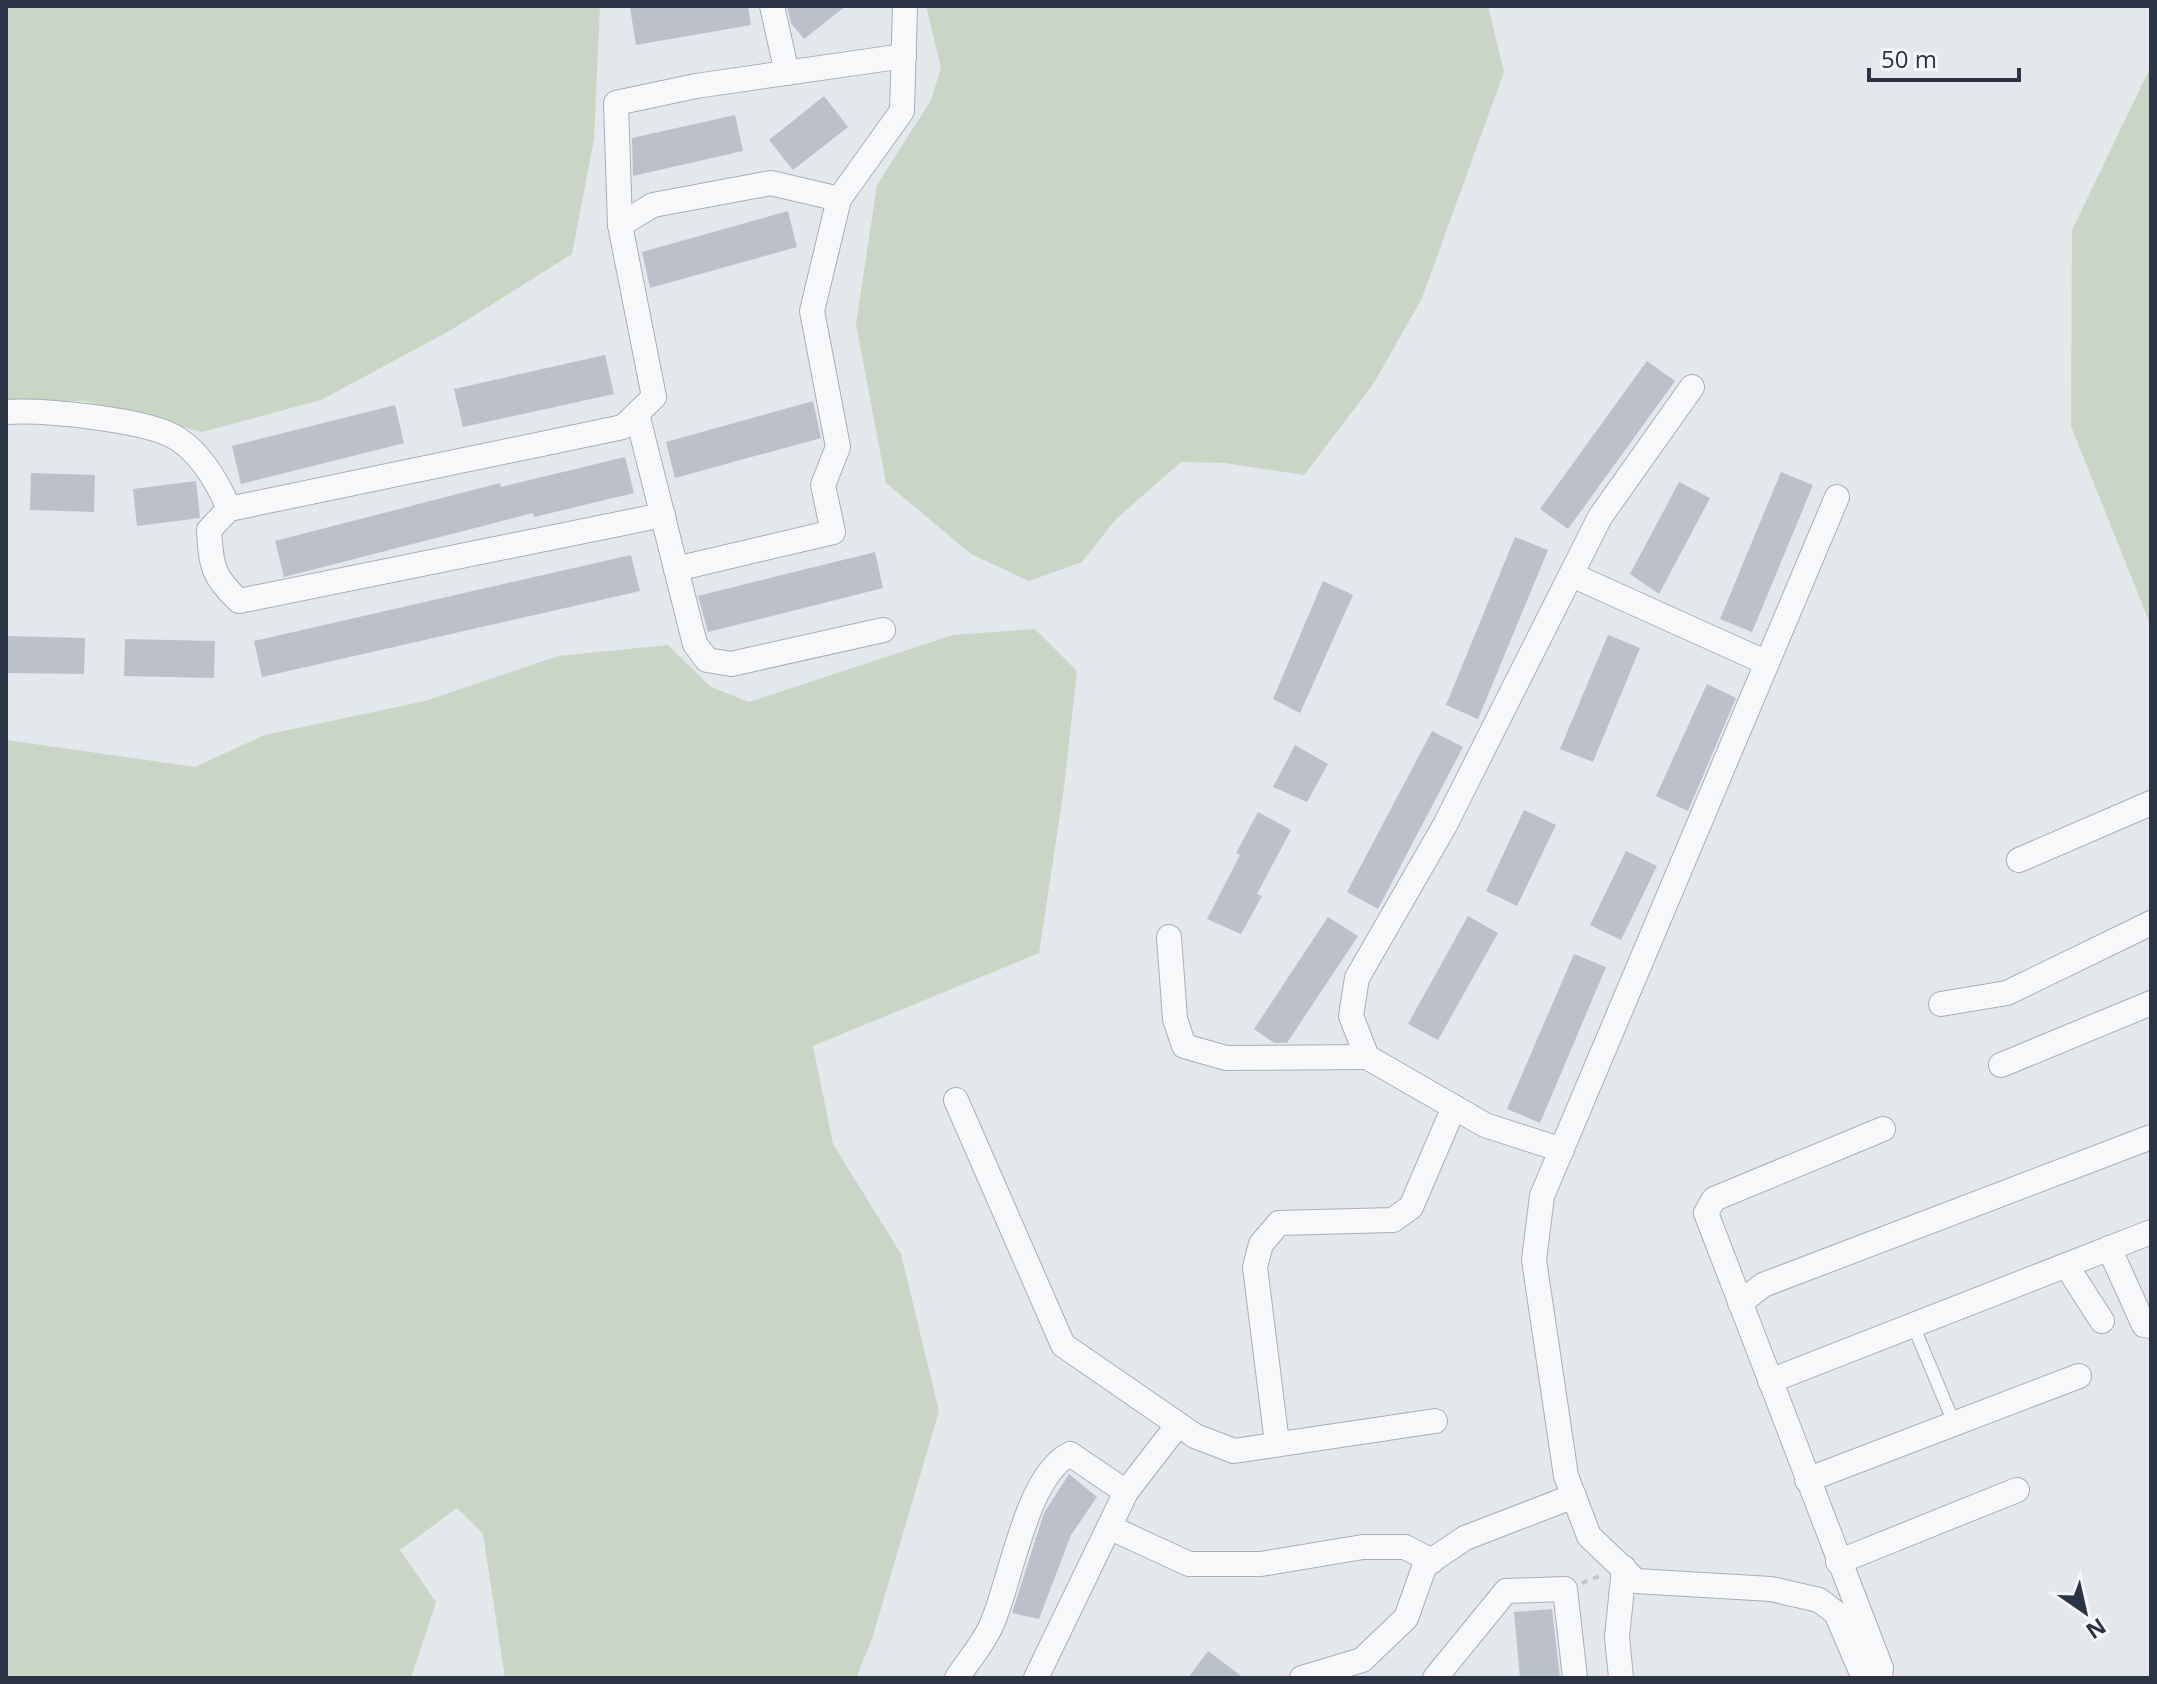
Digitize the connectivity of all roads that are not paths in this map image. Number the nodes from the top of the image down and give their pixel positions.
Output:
1 (772, 6) edge
2 (905, 6) edge
3 (904, 56) junction
4 (787, 73) junction
5 (839, 199) junction
6 (620, 225) junction
7 (1692, 387) dead end
8 (6, 412) edge
9 (637, 414) junction
10 (1837, 497) dead end
11 (229, 509) junction
12 (663, 515) junction
13 (676, 569) junction
14 (1572, 575) junction
15 (883, 630) dead end
16 (1767, 663) junction
17 (2151, 803) edge
18 (2019, 860) dead end
19 (2151, 923) edge
20 (1169, 937) dead end
21 (2151, 1003) edge
22 (1941, 1004) dead end
23 (1367, 1057) junction
24 (2001, 1065) dead end
25 (956, 1100) dead end
26 (1454, 1107) junction
27 (1883, 1129) dead end
28 (2151, 1137) edge
29 (1562, 1150) junction
30 (2151, 1232) edge
31 (2109, 1248) junction
32 (2066, 1265) junction
33 (1740, 1303) junction
34 (2102, 1321) dead end
35 (1913, 1325) junction
36 (2151, 1326) edge
37 (2079, 1376) dead end
38 (1770, 1381) junction
39 (1435, 1421) dead end
40 (1954, 1423) junction
41 (1170, 1435) dead end
42 (1277, 1443) junction
43 (1807, 1480) junction
44 (2017, 1490) dead end
45 (1126, 1492) junction
46 (1574, 1496) junction
47 (1109, 1527) junction
48 (1432, 1561) junction
49 (1838, 1562) junction
50 (1624, 1568) junction
51 (957, 1678) edge
52 (1036, 1678) edge
53 (1302, 1678) edge
54 (1435, 1678) edge
55 (1575, 1678) edge
56 (1621, 1678) edge
57 (1864, 1678) edge
58 (1880, 1678) edge

1 - 4 street
2 - 3 street
3 - 4 street
3 - 5 street
4 - 6 street
5 - 6 street
5 - 13 street
6 - 9 street
7 - 14 street
8 - 11 street
9 - 11 street
9 - 12 street
10 - 16 street
11 - 12 street
12 - 13 street
13 - 15 street
14 - 16 street
14 - 23 street
16 - 29 street
17 - 18 street
19 - 22 street
20 - 23 street
21 - 24 street
23 - 26 street
25 - 42 street
26 - 29 street
26 - 42 street
27 - 33 street
28 - 33 street
29 - 46 street
30 - 31 street
31 - 32 street
31 - 36 street
32 - 34 street
32 - 35 street
33 - 38 street
35 - 38 street
35 - 40 lane
37 - 40 street
38 - 43 street
39 - 42 street
40 - 43 street
41 - 45 street
43 - 49 street
44 - 49 street
45 - 47 street
45 - 51 street
46 - 48 street
46 - 50 street
47 - 48 street
47 - 52 street
48 - 53 street
49 - 58 street
50 - 56 street
50 - 57 street
54 - 55 street

